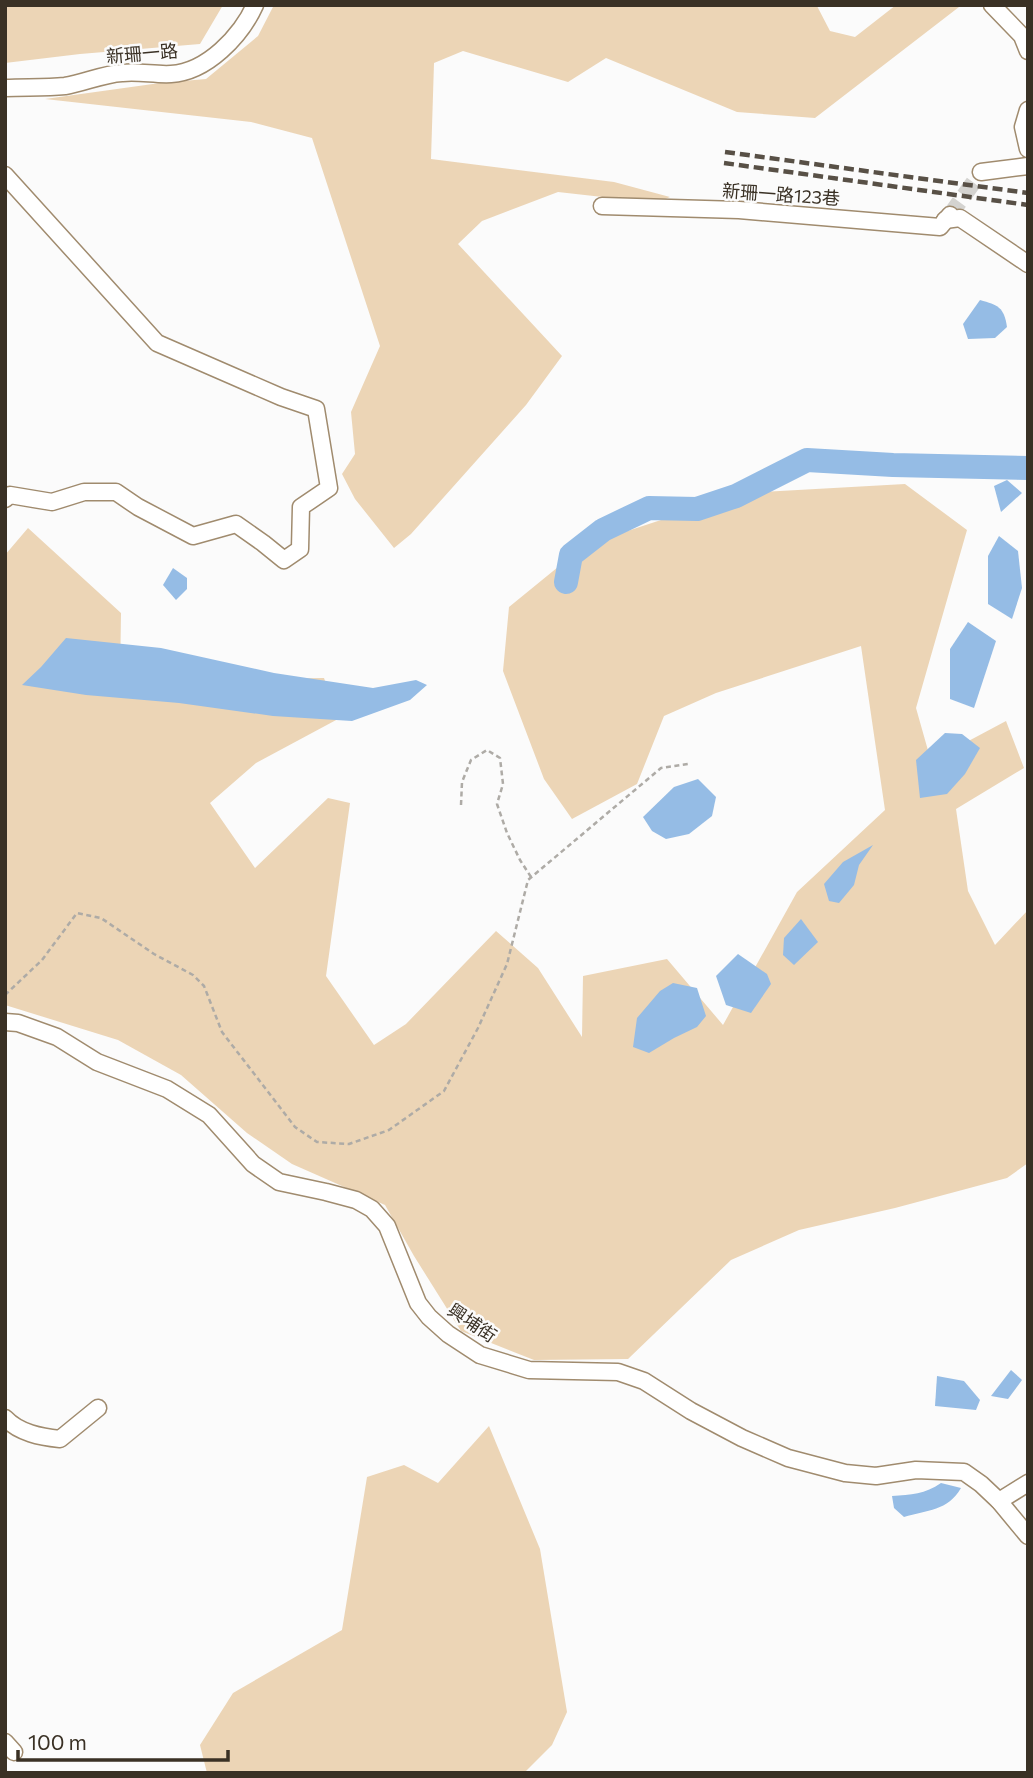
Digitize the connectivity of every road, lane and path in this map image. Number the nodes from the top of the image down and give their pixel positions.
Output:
1 (255, 5) edge
2 (992, 5) edge
3 (1028, 51) edge
4 (5, 88) edge
5 (1028, 110) edge
6 (1028, 149) edge
7 (1028, 166) edge
8 (981, 172) dead end
9 (5, 175) edge
10 (602, 206) dead end
11 (1028, 264) edge
12 (5, 499) edge
13 (688, 764) dead end
14 (461, 805) dead end
15 (531, 877) junction
16 (5, 995) edge
17 (5, 1022) edge
18 (98, 1408) dead end
19 (5, 1418) edge
20 (1028, 1483) edge
21 (999, 1501) junction
22 (1028, 1536) edge

1 - 4 street, 新珊一路
2 - 3 street
5 - 6 street
7 - 8 street
9 - 12 street
10 - 11 street, 新珊一路123巷
13 - 15 path
14 - 15 path
15 - 16 path
17 - 21 street, 興埔街
18 - 19 street
20 - 21 street
21 - 22 street, 興埔街

